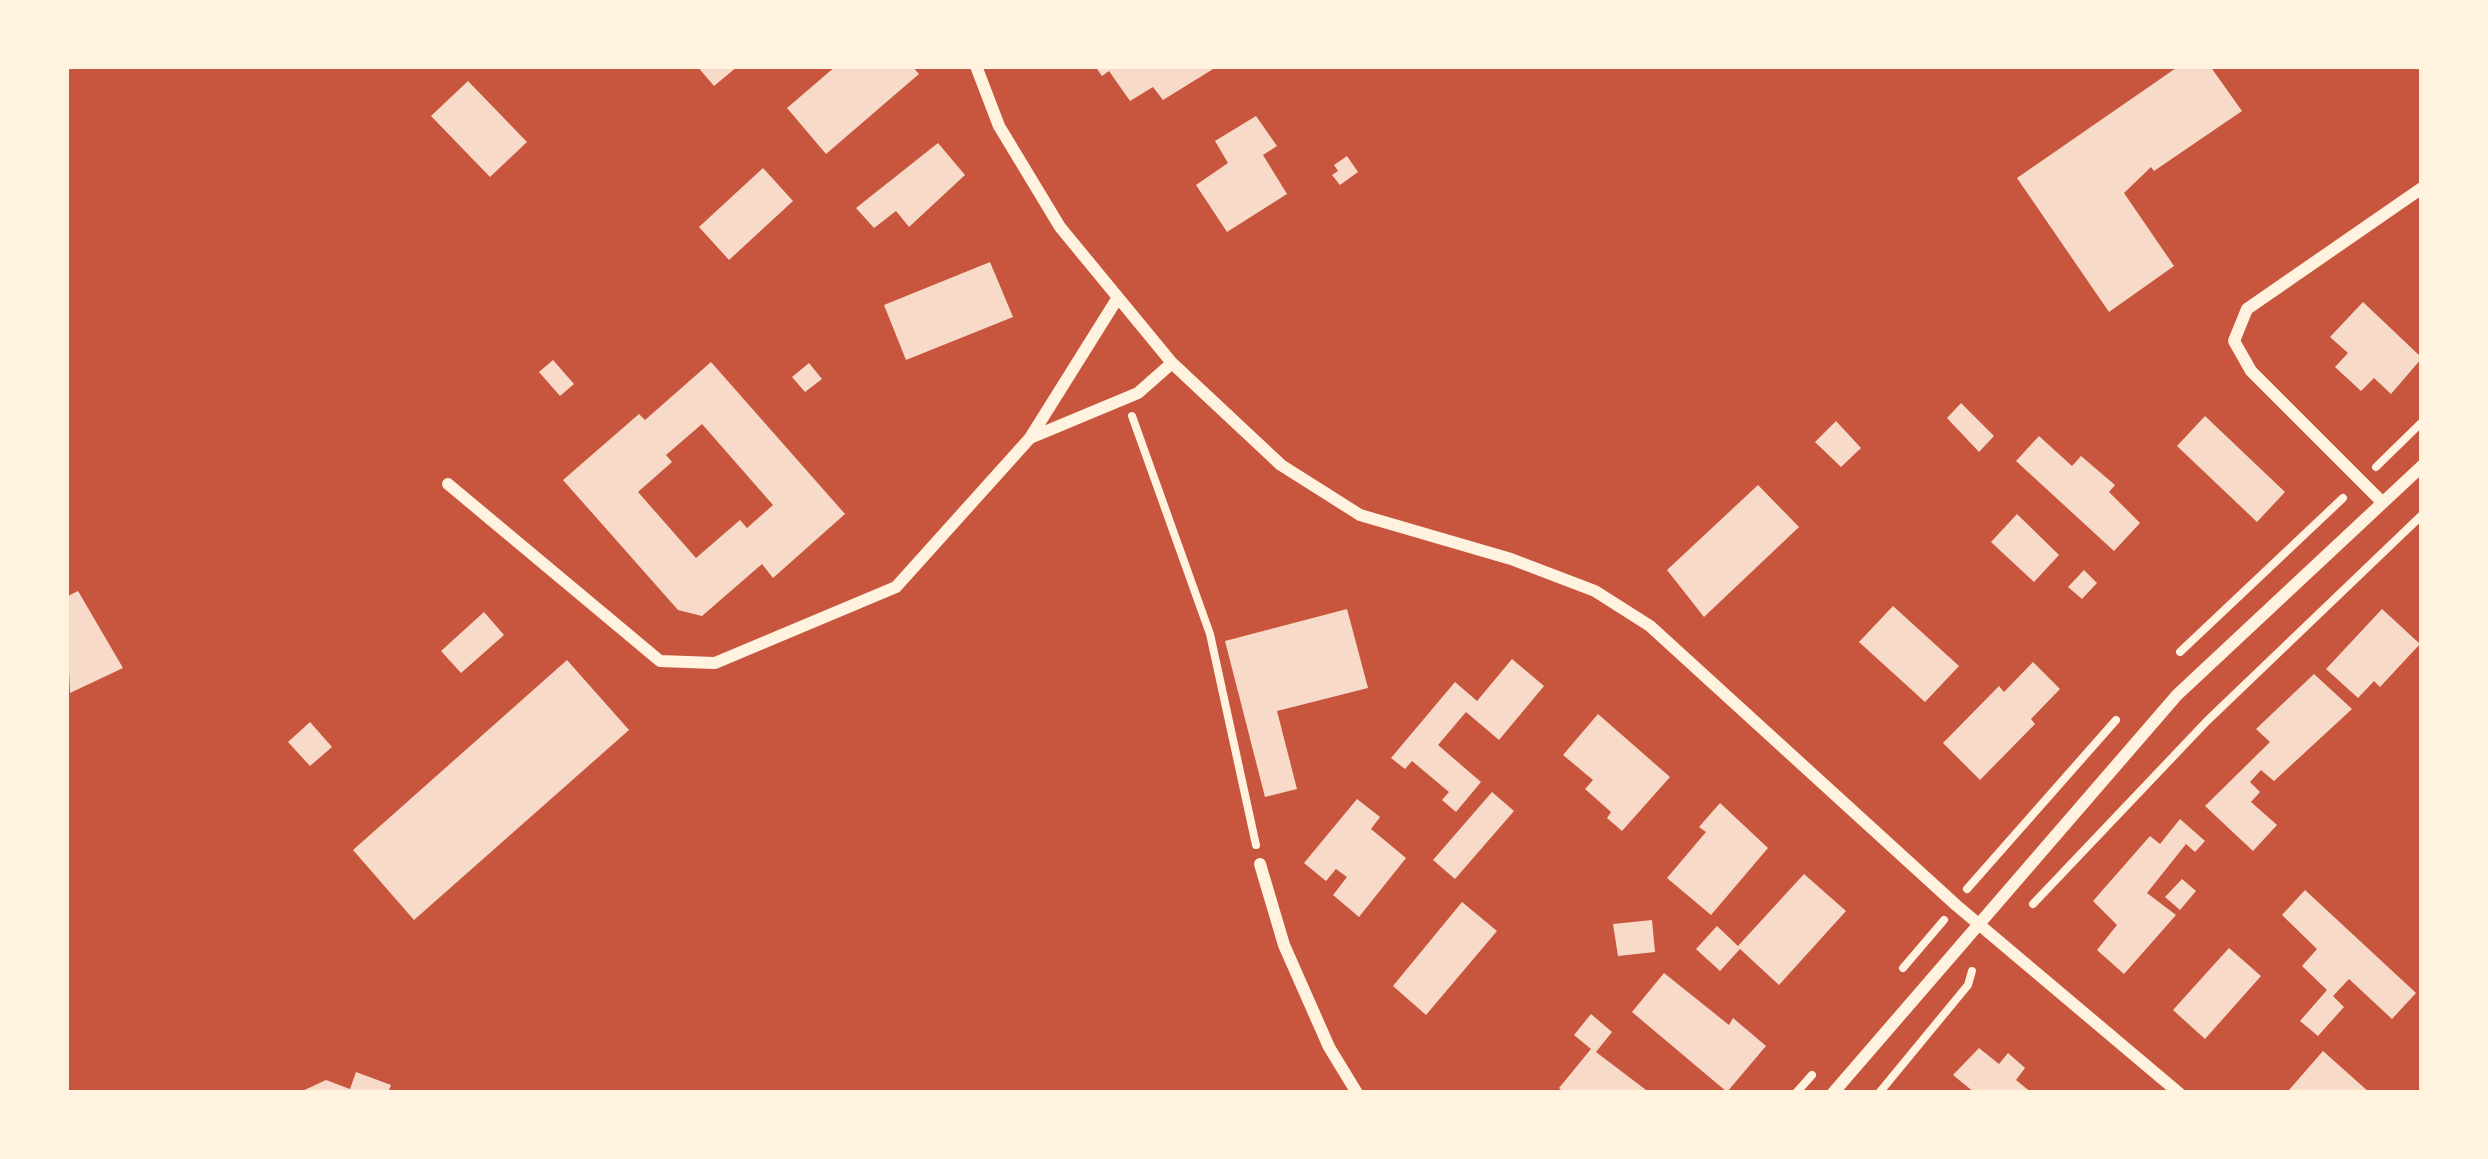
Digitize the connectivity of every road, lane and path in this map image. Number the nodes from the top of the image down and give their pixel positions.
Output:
1 (976, 66) edge
2 (2422, 188) edge
3 (1117, 299) junction
4 (1172, 363) junction
5 (1126, 398) junction
6 (1030, 438) junction
7 (2422, 466) edge
8 (448, 484) dead end
9 (2382, 502) junction
10 (2422, 515) edge
11 (1260, 864) joint
12 (1980, 921) junction
13 (1996, 934) junction
14 (1357, 1093) edge
15 (1833, 1093) edge
16 (1880, 1093) edge
17 (2179, 1093) edge

1 - 3 street
2 - 9 street
3 - 4 street
3 - 6 street
4 - 5 street
4 - 12 street
5 - 6 street
5 - 11 path
6 - 8 street
7 - 9 street
9 - 12 street
10 - 13 path
11 - 14 street
12 - 13 street
12 - 15 street
13 - 16 path
13 - 17 street

